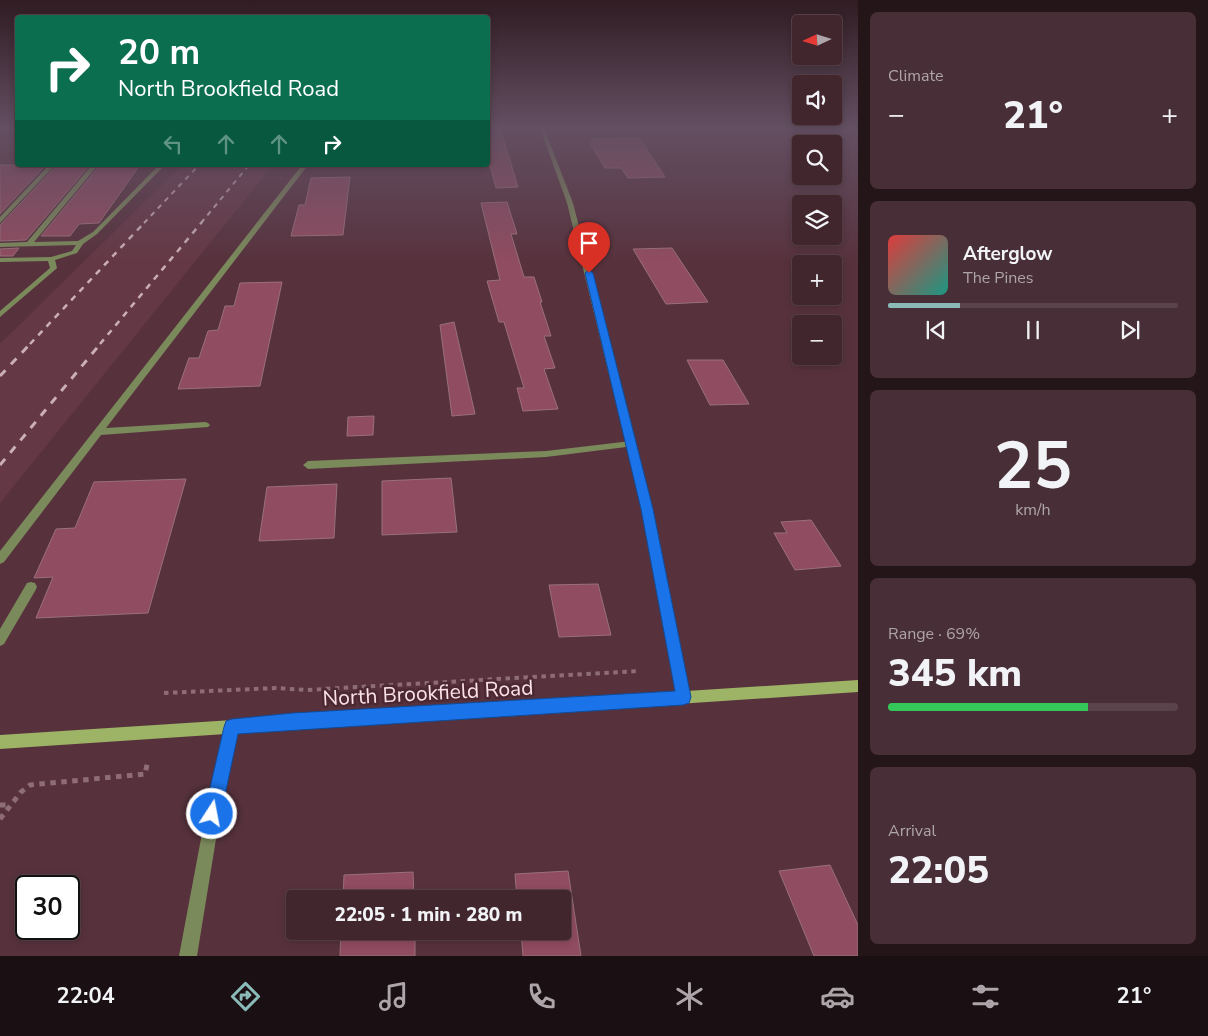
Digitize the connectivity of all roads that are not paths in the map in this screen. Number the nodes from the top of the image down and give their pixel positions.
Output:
1 (45, 173) edge
2 (88, 173) edge
3 (154, 173) edge
4 (298, 173) edge
5 (559, 173) edge
6 (0, 222) edge
7 (80, 243) junction
8 (29, 244) junction
9 (0, 245) edge
10 (51, 259) junction
11 (0, 260) edge
12 (0, 315) edge
13 (205, 425) dead end
14 (98, 432) junction
15 (631, 444) junction
16 (308, 465) dead end
17 (0, 559) edge
18 (31, 587) dead end
19 (0, 640) edge
20 (858, 686) edge
21 (683, 697) junction
22 (232, 727) junction
23 (0, 742) edge
24 (188, 956) edge

1 - 6 street
2 - 8 street
3 - 7 street
4 - 14 street
5 - 15 street
7 - 8 street
7 - 10 street
8 - 9 street
10 - 11 street
10 - 12 street
13 - 14 street
14 - 17 street
15 - 16 street
15 - 21 street
18 - 19 street
20 - 21 street, North Brookfield Road
21 - 22 street, North Brookfield Road
22 - 23 street, North Brookfield Road
22 - 24 street

